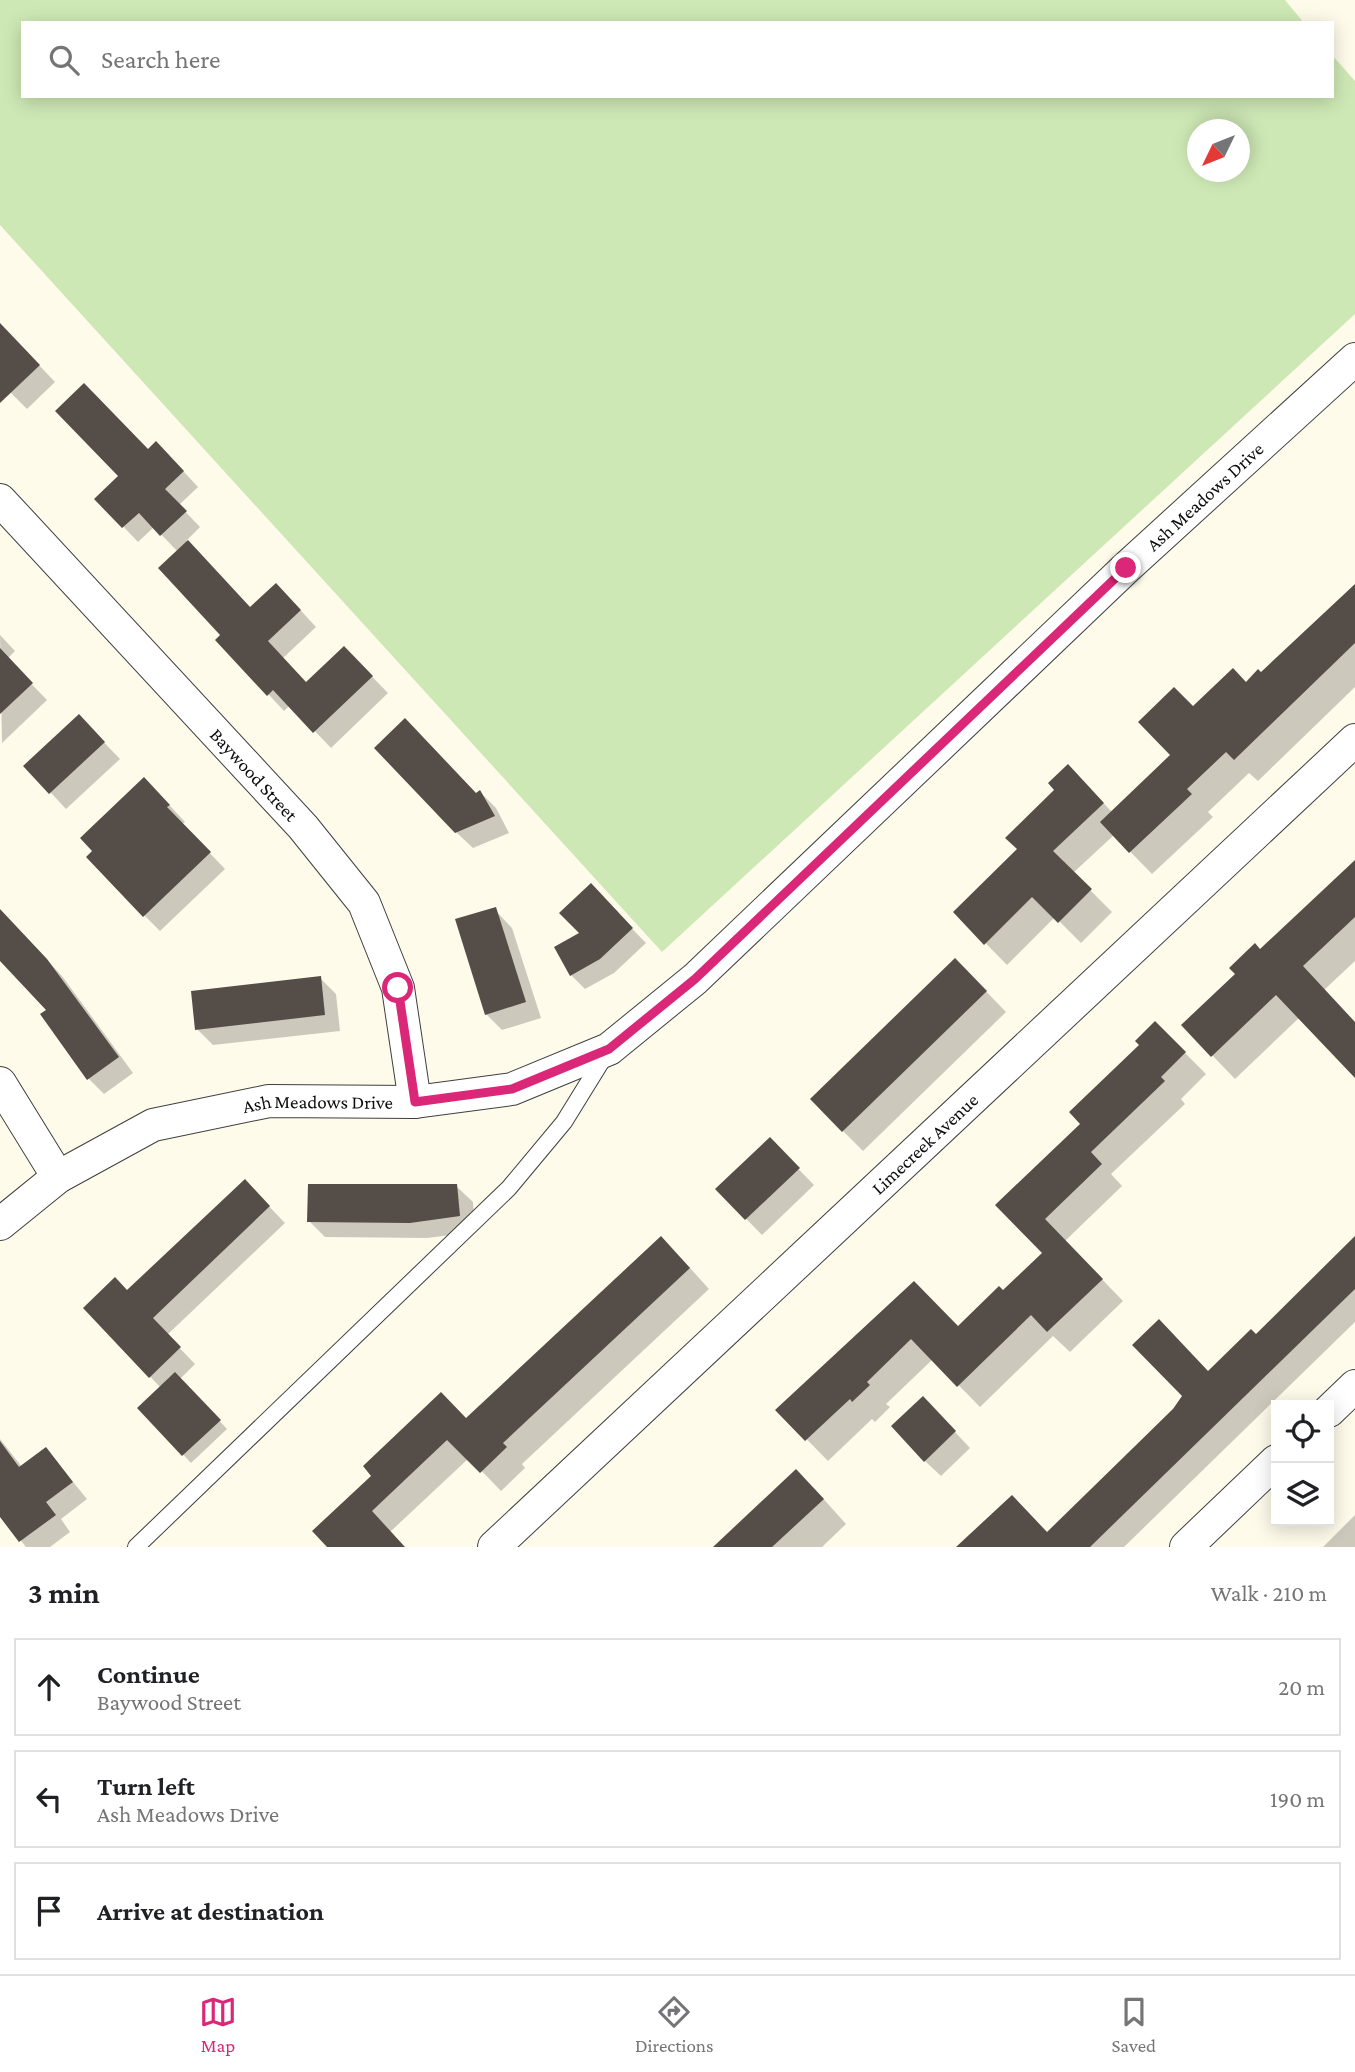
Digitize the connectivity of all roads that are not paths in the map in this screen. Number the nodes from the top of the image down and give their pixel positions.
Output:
1 (1355, 359) edge
2 (0, 500) edge
3 (1355, 740) edge
4 (609, 1049) junction
5 (0, 1083) edge
6 (415, 1102) junction
7 (58, 1177) junction
8 (0, 1224) edge
9 (1355, 1386) edge
10 (1334, 1406) edge
11 (1274, 1463) edge
12 (135, 1547) edge
13 (494, 1547) edge
14 (1186, 1547) edge

1 - 4 street, Ash Meadows Drive
2 - 6 street, Baywood Street
3 - 13 street, Limecreek Avenue
4 - 6 street, Ash Meadows Drive
4 - 12 lane
5 - 7 street
6 - 7 street, Ash Meadows Drive
7 - 8 street, Ash Meadows Drive
9 - 10 street
11 - 14 street

